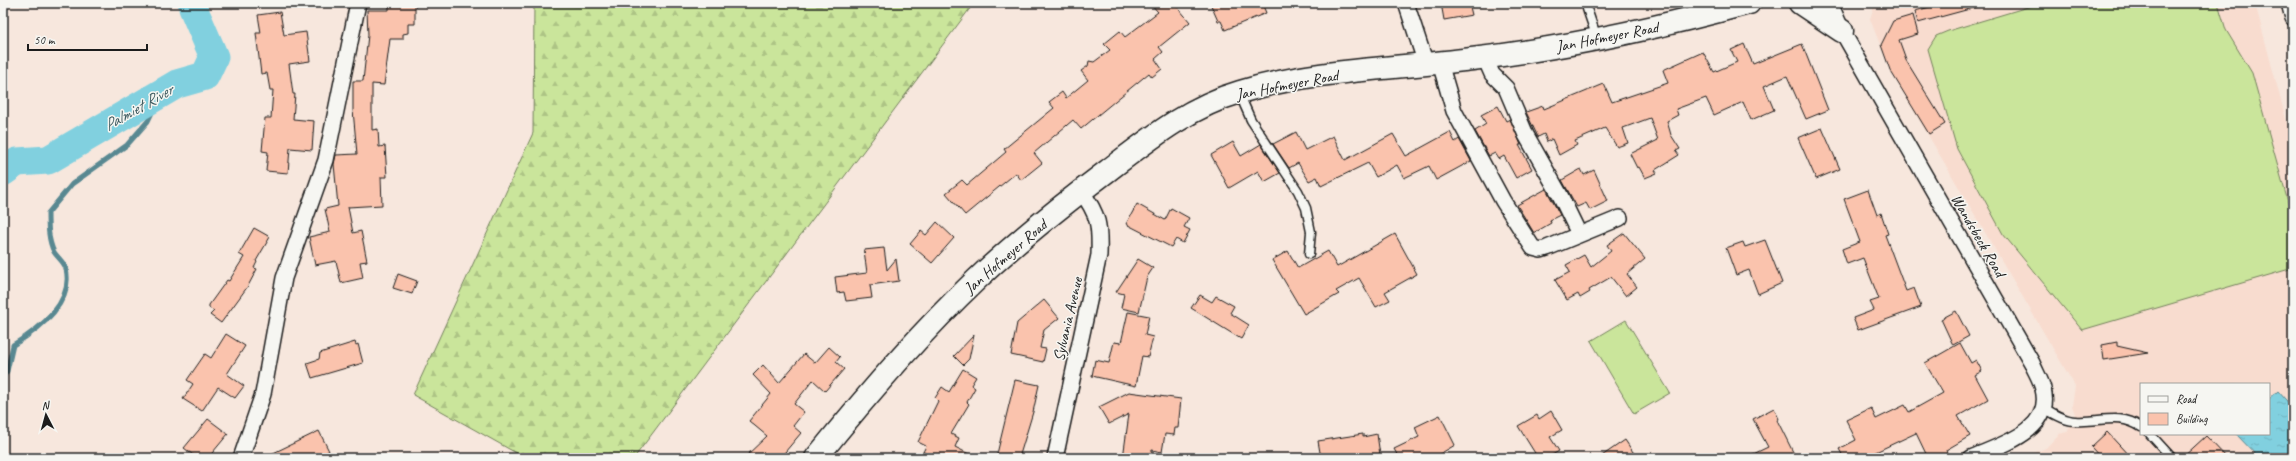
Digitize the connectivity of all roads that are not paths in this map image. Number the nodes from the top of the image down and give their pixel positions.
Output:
1 (358, 3) edge
2 (1406, 3) edge
3 (1584, 3) edge
4 (1749, 3) edge
5 (1800, 3) edge
6 (1830, 3) edge
7 (2289, 3) edge
8 (2293, 18) edge
9 (1842, 31) junction
10 (1597, 38) junction
11 (1485, 58) junction
12 (1433, 64) junction
13 (1239, 92) junction
14 (1081, 191) junction
15 (1620, 218) dead end
16 (1579, 234) junction
17 (1309, 254) dead end
18 (2044, 408) junction
19 (2140, 427) edge
20 (2151, 435) edge
21 (241, 458) edge
22 (816, 458) edge
23 (1054, 458) edge
24 (1971, 458) edge
25 (2172, 458) edge

1 - 21 street
2 - 12 street
3 - 10 lane
4 - 10 street, Jan Hofmeyer Road
5 - 9 street
6 - 9 street, Wandsbeck Road
7 - 8 street
9 - 18 street, Wandsbeck Road
10 - 11 street, Jan Hofmeyer Road
11 - 12 street, Jan Hofmeyer Road
11 - 16 street
12 - 13 street, Jan Hofmeyer Road
12 - 16 street
13 - 14 street, Jan Hofmeyer Road
13 - 17 lane
14 - 22 street, Jan Hofmeyer Road
14 - 23 street, Sylvania Avenue
15 - 16 street
18 - 19 lane
18 - 24 street
20 - 25 lane

